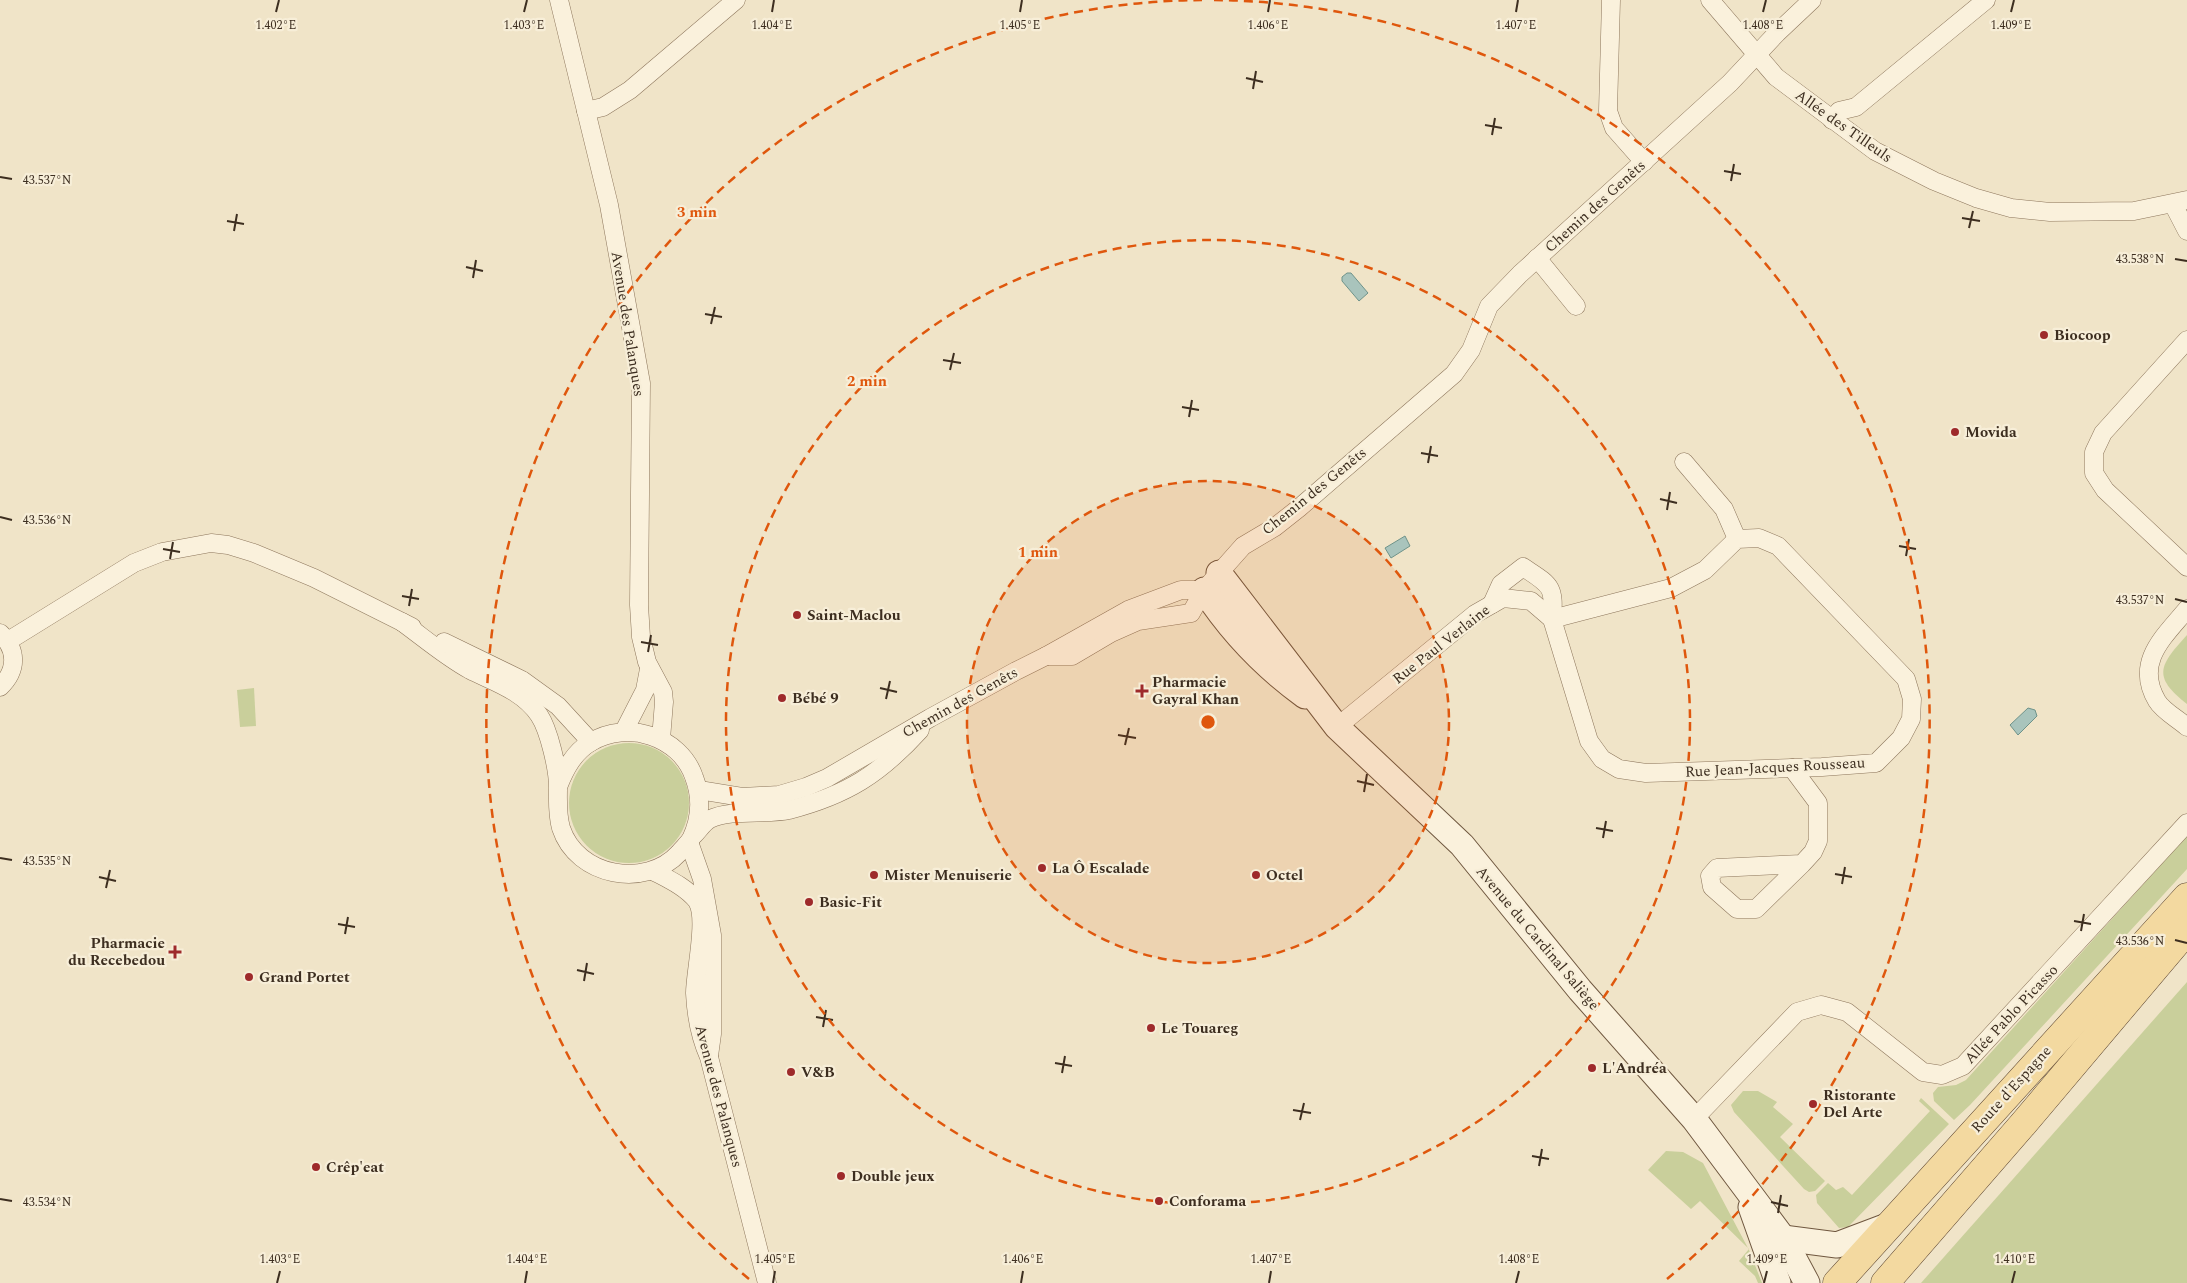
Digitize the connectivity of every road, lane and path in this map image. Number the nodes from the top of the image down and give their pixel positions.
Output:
1 (559, 0) edge
2 (736, 0) edge
3 (1611, 0) edge
4 (1710, 0) edge
5 (1812, 0) edge
6 (1986, 0) edge
7 (1756, 54) junction
8 (586, 111) junction
9 (1832, 120) junction
10 (1644, 162) junction
11 (2180, 202) edge
12 (2187, 231) edge
13 (1537, 258) junction
14 (1576, 306) dead end
15 (2187, 340) edge
16 (1684, 462) dead end
17 (1737, 539) junction
18 (2187, 567) edge
19 (1211, 582) junction
20 (1492, 604) junction
21 (2187, 609) edge
22 (1552, 619) junction
23 (402, 622) junction
24 (4, 636) edge
25 (649, 669) junction
26 (0, 687) edge
27 (930, 718) junction
28 (1337, 727) junction
29 (2187, 727) edge
30 (624, 731) junction
31 (661, 739) junction
32 (591, 742) junction
33 (1792, 768) junction
34 (558, 787) junction
35 (699, 790) junction
36 (2187, 823) edge
37 (690, 840) junction
38 (1802, 864) junction
39 (652, 871) junction
40 (2187, 897) edge
41 (2187, 930) edge
42 (709, 1057) junction
43 (1694, 1119) junction
44 (1742, 1181) junction
45 (1890, 1225) junction
46 (1783, 1238) junction
47 (768, 1283) edge
48 (1778, 1283) edge
49 (1807, 1283) edge
50 (1837, 1283) edge
51 (1885, 1283) edge

1 - 8 street, Avenue des Palanques
2 - 8 street
3 - 10 street
4 - 7 street, Allée des Tilleuls
5 - 7 street, Chemin des Genêts
6 - 9 street
7 - 9 street, Allée des Tilleuls
7 - 10 street, Chemin des Genêts
8 - 25 street, Avenue des Palanques
9 - 11 street, Allée des Tilleuls
10 - 13 street, Chemin des Genêts
11 - 12 street
13 - 14 street
13 - 19 street, Chemin des Genêts
15 - 18 street
16 - 17 street
17 - 22 street
17 - 33 street, Rue Jean-Jacques Rousseau
19 - 27 street, Chemin des Genêts
19 - 28 main road, Avenue du Cardinal Saliège
20 - 22 street, Rue Paul Verlaine
20 - 22 street
20 - 28 street, Rue Paul Verlaine
21 - 29 street
22 - 33 street, Rue Jean-Jacques Rousseau
23 - 24 street
23 - 32 street
23 - 34 street
24 - 26 street
25 - 30 street
25 - 31 street, Avenue des Palanques
27 - 35 street, Chemin des Genêts
27 - 37 street
28 - 43 main road, Avenue du Cardinal Saliège
30 - 31 street
30 - 32 street
31 - 35 street
32 - 34 street
33 - 38 street
34 - 39 street
35 - 37 street
36 - 43 street, Allée Pablo Picasso
37 - 39 street
37 - 42 street
38 - 38 street
39 - 42 street, Avenue des Palanques
40 - 45 main road, Route d'Espagne
41 - 51 main road, Route d'Espagne
42 - 47 street, Avenue des Palanques
43 - 44 main road, Avenue du Cardinal Saliège
44 - 46 main road, Avenue du Cardinal Saliège
44 - 48 main road
45 - 46 main road
45 - 50 main road, Route d'Espagne
46 - 49 main road, Avenue du Cardinal Saliège

